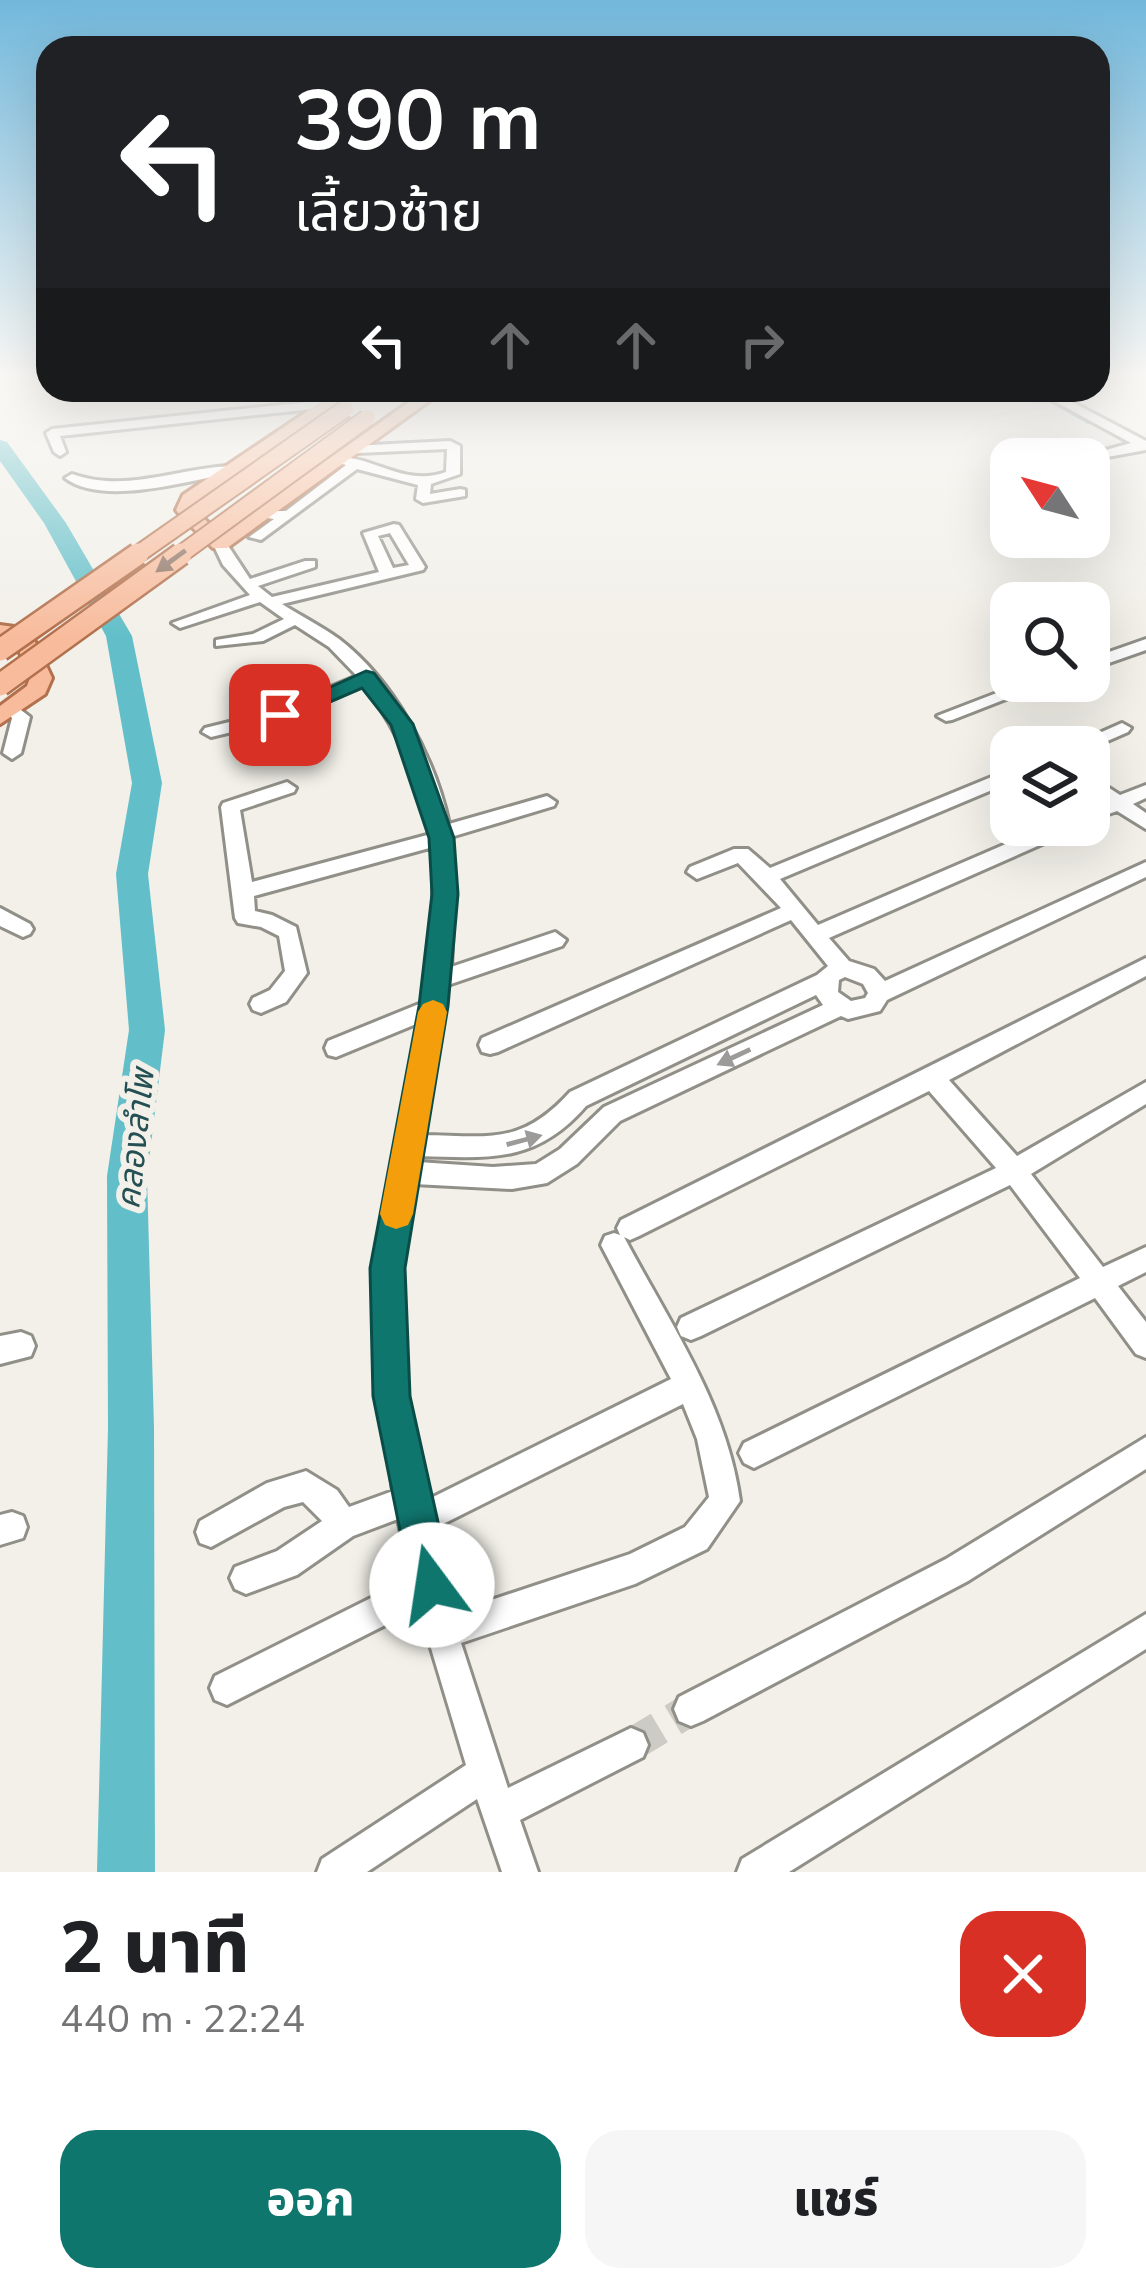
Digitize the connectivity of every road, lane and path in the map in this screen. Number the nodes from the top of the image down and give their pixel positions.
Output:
1 (245, 461) edge
2 (257, 461) edge
3 (307, 461) edge
4 (344, 461) edge
5 (346, 461) edge
6 (358, 461) edge
7 (453, 461) edge
8 (72, 478) dead end
9 (217, 479) junction
10 (425, 481) junction
11 (460, 494) dead end
12 (125, 500) dead end
13 (266, 514) junction
14 (290, 515) junction
15 (256, 537) dead end
16 (220, 544) junction
17 (388, 574) dead end
18 (328, 585) dead end
19 (260, 594) junction
20 (294, 620) junction
21 (180, 623) dead end
22 (0, 631) edge
23 (222, 643) dead end
24 (1146, 644) edge
25 (0, 646) edge
26 (1110, 657) edge
27 (366, 678) junction
28 (0, 685) edge
29 (990, 700) edge
30 (10, 710) edge
31 (946, 716) dead end
32 (1122, 728) dead end
33 (211, 732) dead end
34 (1110, 733) edge
35 (12, 753) dead end
36 (990, 784) edge
37 (287, 788) dead end
38 (1146, 791) edge
39 (1110, 797) edge
40 (547, 802) dead end
41 (1118, 803) junction
42 (1110, 806) edge
43 (1146, 824) edge
44 (441, 836) junction
45 (1018, 846) edge
46 (1146, 869) edge
47 (697, 872) dead end
48 (767, 877) junction
49 (244, 892) junction
50 (795, 910) junction
51 (0, 916) edge
52 (23, 929) dead end
53 (815, 934) junction
54 (556, 940) dead end
55 (1146, 966) edge
56 (834, 975) junction
57 (435, 994) junction
58 (879, 994) junction
59 (261, 1004) dead end
60 (840, 1007) junction
61 (490, 1045) dead end
62 (336, 1048) dead end
63 (932, 1078) junction
64 (1146, 1092) edge
65 (408, 1145) junction
66 (1014, 1171) junction
67 (403, 1173) junction
68 (1146, 1259) edge
69 (1101, 1283) junction
70 (691, 1328) dead end
71 (1146, 1343) edge
72 (686, 1387) junction
73 (1146, 1452) edge
74 (754, 1453) dead end
75 (413, 1510) junction
76 (343, 1525) junction
77 (212, 1532) dead end
78 (246, 1578) dead end
79 (432, 1585) junction
80 (1146, 1630) edge
81 (444, 1632) junction
82 (226, 1688) dead end
83 (691, 1709) tunnel mouth
84 (631, 1745) tunnel mouth
85 (487, 1772) junction
86 (499, 1812) junction
87 (335, 1872) edge
88 (520, 1872) edge
89 (755, 1872) edge

1 - 9 main road
2 - 25 main road, bridge
3 -> 28 main road, bridge
4 - 13 main road
5 - 14 street
6 - 10 street
7 - 10 street
8 - 9 street
9 - 12 street
9 - 16 main road
10 - 11 street
13 - 14 street
13 - 16 main road
14 - 15 street
16 - 19 street
17 - 19 street
18 - 19 street
19 - 20 street
19 - 21 street
20 - 23 street
20 - 27 street
22 - 30 main road
24 - 26 street
25 - 30 main road
27 - 33 street
27 - 44 street
29 - 31 street
30 - 35 street
32 - 34 street
36 - 48 street
37 - 49 street
38 - 41 street
39 - 41 street
40 - 44 street
41 - 42 street
41 - 43 street
44 - 49 street
44 - 57 street
45 - 53 street
46 - 58 street
47 - 48 street
48 - 50 street
49 - 59 street
50 - 53 street
50 - 61 street
51 - 52 street
53 - 56 street
54 - 57 street
55 - 63 street
56 - 58 street
56 - 60 street
65 -> 56 street
57 - 62 street
57 - 65 street
58 - 60 street
60 -> 67 street
63 - 66 street
63 - 72 street
64 - 66 street
65 - 67 street
66 - 69 street
66 - 70 street
67 - 75 street
68 - 69 street
69 - 71 street
69 - 74 street
72 - 75 street
72 - 81 street
73 - 83 street
75 - 76 street
75 - 79 street
76 - 77 street
76 - 78 street
79 - 81 street
79 - 82 street
80 - 89 street
81 - 85 street
84 - 86 street
85 - 86 street
85 - 87 street
86 - 88 street

